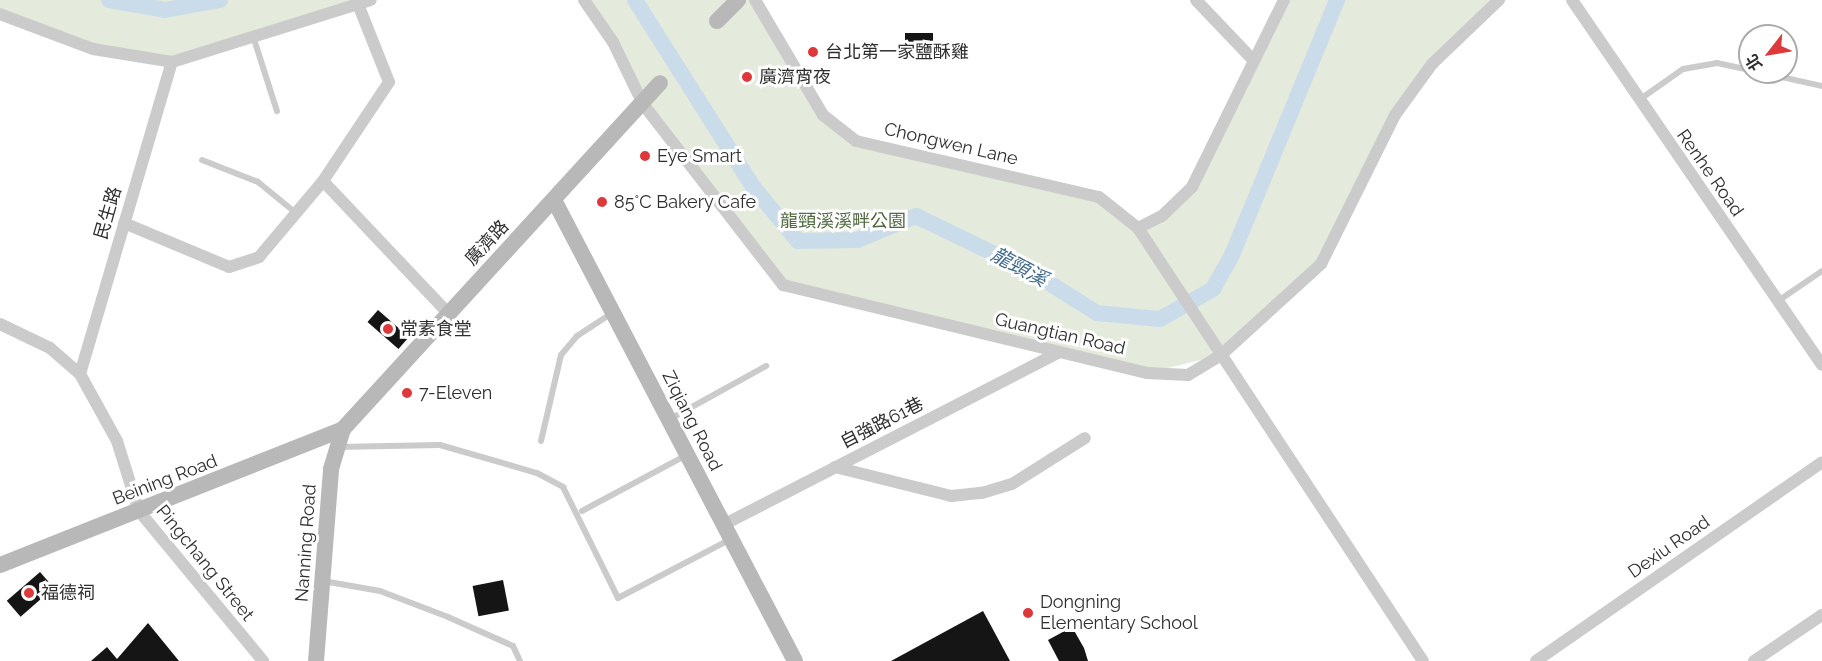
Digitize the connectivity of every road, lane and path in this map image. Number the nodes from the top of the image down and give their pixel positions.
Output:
1 (371, 0) edge
2 (584, 0) edge
3 (738, 0) edge
4 (755, 0) edge
5 (1196, 0) edge
6 (1284, 0) edge
7 (1499, 0) edge
8 (1572, 0) edge
9 (358, 4) junction
10 (0, 15) edge
11 (717, 21) dead end
12 (254, 36) junction
13 (1254, 61) junction
14 (172, 62) junction
15 (1738, 67) edge
16 (1798, 81) edge
17 (660, 82) dead end
18 (1822, 86) edge
19 (1638, 101) junction
20 (642, 104) junction
21 (277, 111) dead end
22 (202, 160) dead end
23 (323, 181) junction
24 (554, 200) junction
25 (296, 213) junction
26 (124, 223) junction
27 (1138, 228) junction
28 (1822, 271) edge
29 (1777, 301) junction
30 (615, 311) junction
31 (448, 313) junction
32 (0, 324) edge
33 (1058, 353) junction
34 (1221, 355) junction
35 (1822, 365) edge
36 (766, 366) dead end
37 (80, 374) junction
38 (670, 419) junction
39 (343, 429) junction
40 (1086, 438) dead end
41 (541, 441) dead end
42 (338, 447) junction
43 (687, 454) junction
44 (1822, 462) edge
45 (835, 467) junction
46 (139, 511) junction
47 (582, 511) dead end
48 (727, 532) junction
49 (0, 565) edge
50 (322, 581) junction
51 (1822, 615) edge
52 (263, 661) edge
53 (316, 661) edge
54 (520, 661) edge
55 (795, 661) edge
56 (1423, 661) edge
57 (1536, 661) edge
58 (1754, 661) edge

1 - 9 street
2 - 20 street, Guangtian Road
3 - 11 main road
4 - 27 street, Chongwen Lane
5 - 13 street
6 - 13 street
7 - 34 street, Guangtian Road
8 - 19 street, Renhe Road
9 - 12 street
9 - 23 street
10 - 14 street
12 - 14 street
12 - 21 lane
13 - 27 street
14 - 26 street, 民生路
15 - 19 lane
16 - 18 lane
17 - 20 main road, 廣濟路
19 - 29 street, Renhe Road
20 - 24 main road, 廣濟路
20 - 33 street, Guangtian Road
22 - 25 lane
23 - 25 street
23 - 31 street
24 - 30 main road, Ziqiang Road
24 - 31 main road, 廣濟路
25 - 26 street
26 - 37 street, 民生路
27 - 34 street, Chongwen Lane
28 - 29 lane
29 - 35 street, Renhe Road
30 - 38 main road, Ziqiang Road
30 - 41 lane
31 - 39 main road, 廣濟路
32 - 37 street, Pingchang Street
33 - 34 street, Guangtian Road
33 - 45 street, 自強路61巷
34 - 56 street, Chongwen Lane
36 - 38 lane
37 - 46 street, Pingchang Street
38 - 43 main road, Ziqiang Road
39 - 42 main road, Nanning Road
39 - 46 main road, Beining Road
40 - 45 street
42 - 48 lane
42 - 50 main road, Nanning Road
43 - 47 lane
43 - 48 main road, Ziqiang Road
44 - 57 street, Dexiu Road
45 - 48 street, 自強路61巷
46 - 49 main road, Beining Road
46 - 52 street, Pingchang Street
48 - 55 main road, Ziqiang Road
50 - 53 main road, Nanning Road
50 - 54 lane
51 - 58 street

